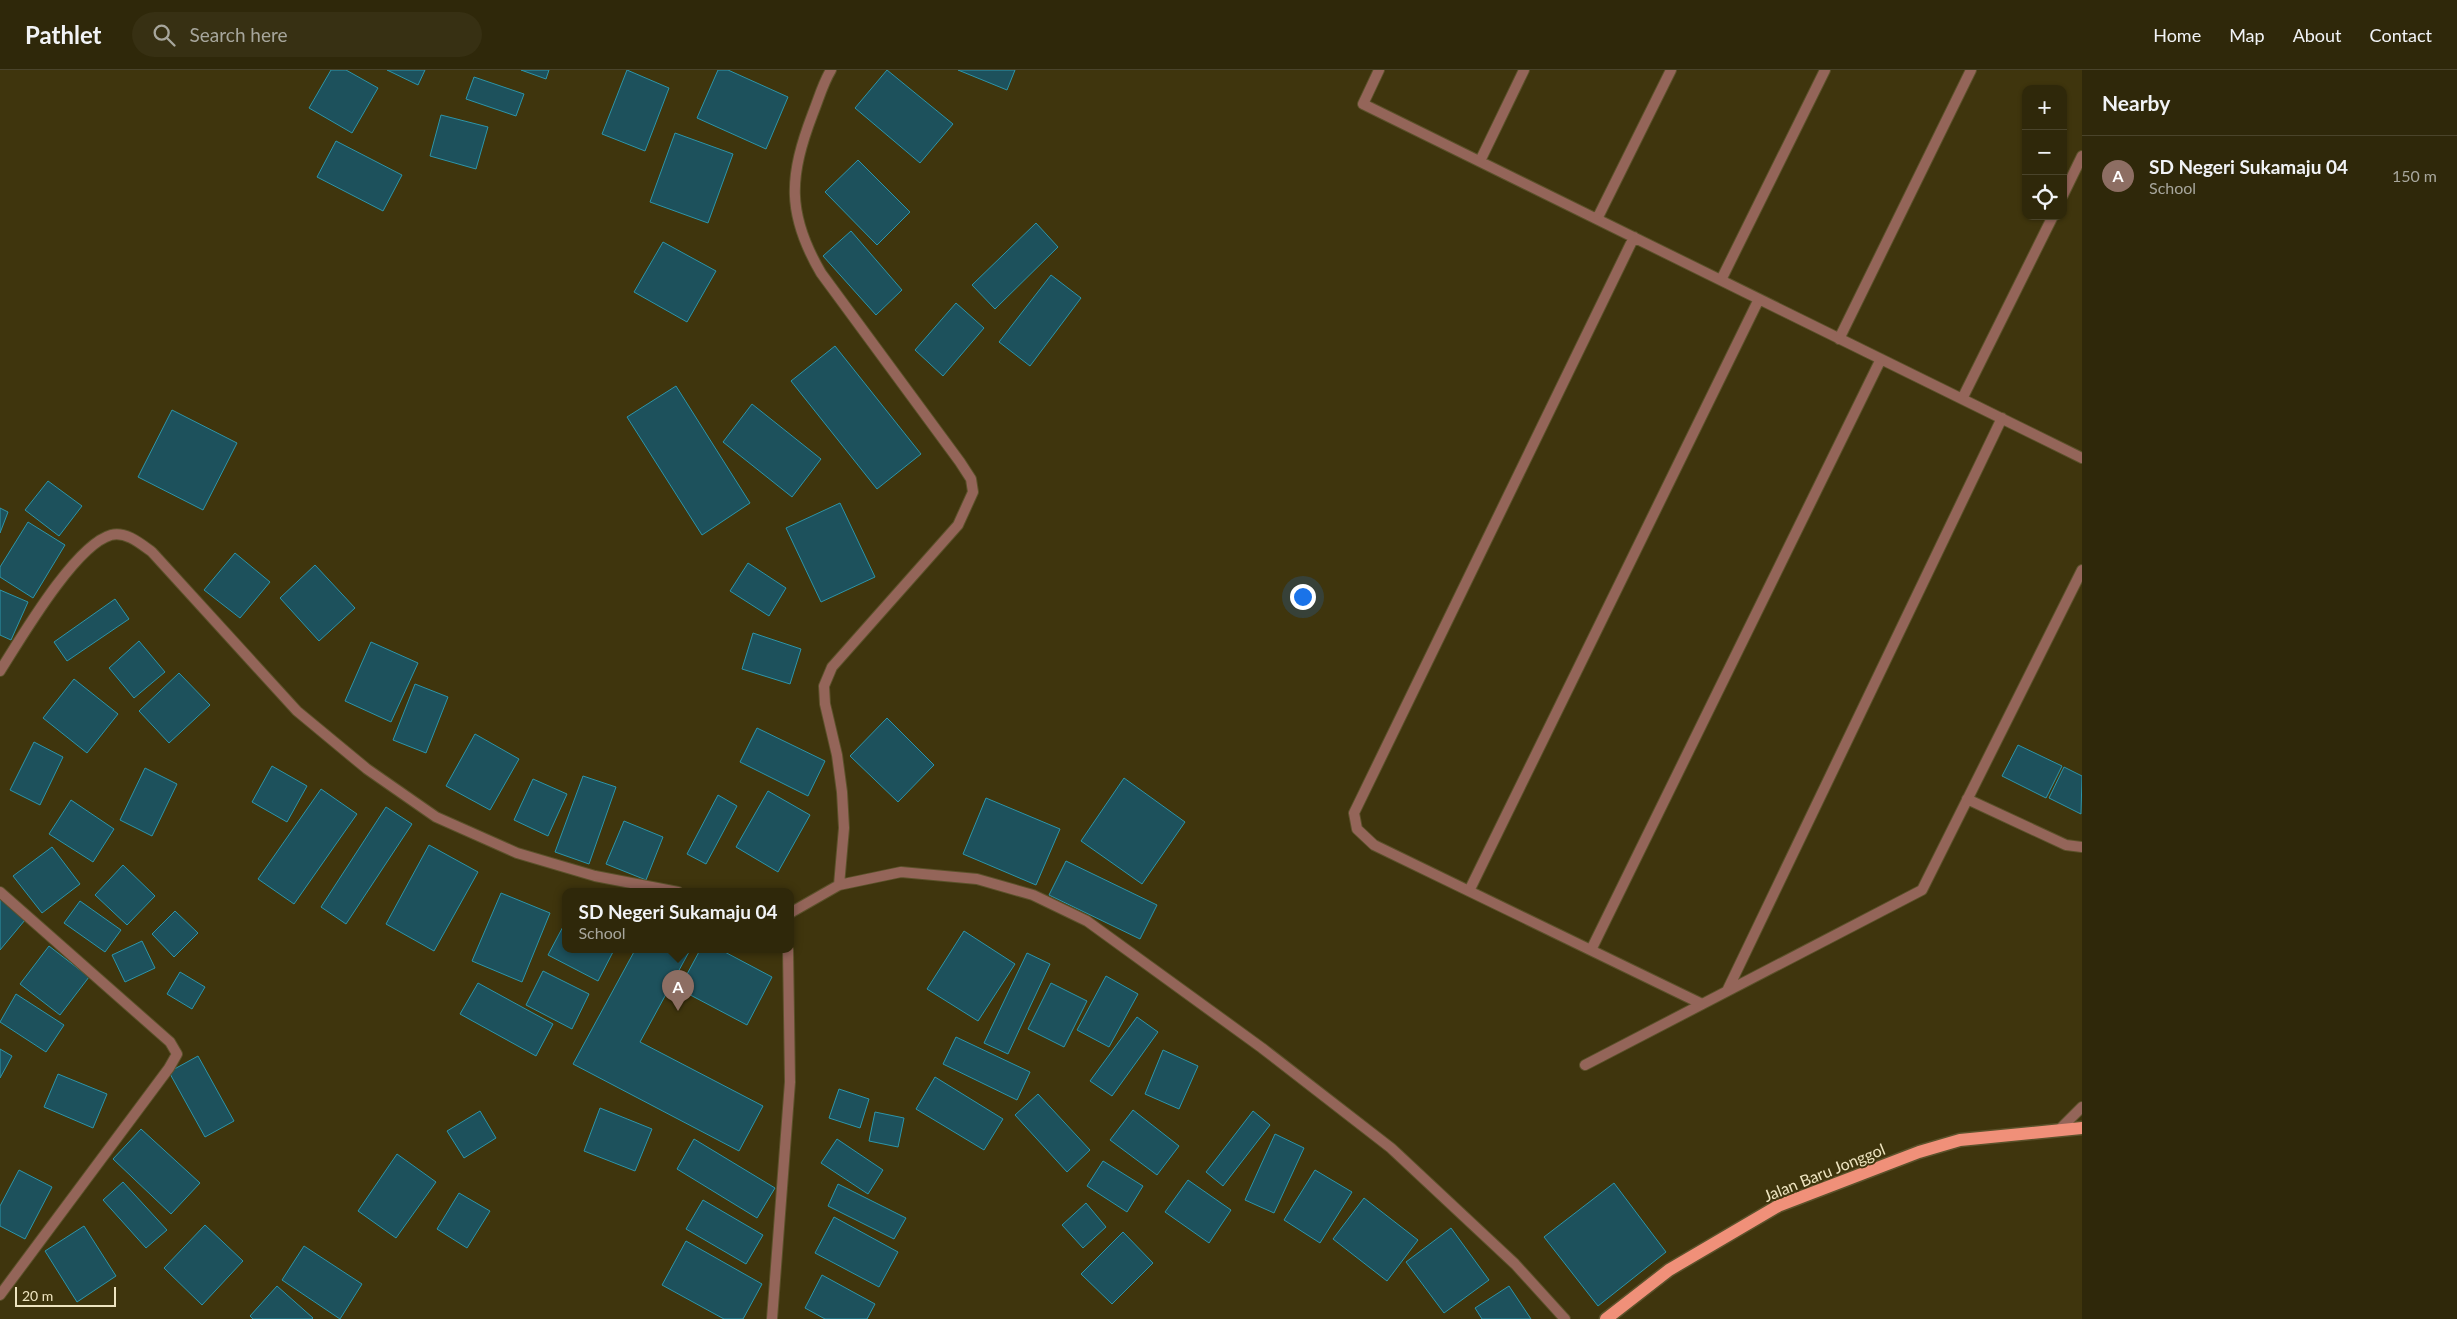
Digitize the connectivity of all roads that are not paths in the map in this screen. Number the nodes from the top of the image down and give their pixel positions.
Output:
1 (831, 70) edge
2 (1379, 70) edge
3 (1524, 70) edge
4 (1671, 70) edge
5 (1824, 70) edge
6 (1971, 70) edge
7 (2082, 156) edge
8 (1480, 161) junction
9 (2067, 186) edge
10 (1597, 219) junction
11 (2050, 220) edge
12 (1634, 237) junction
13 (1721, 280) junction
14 (1759, 299) junction
15 (1839, 338) junction
16 (1881, 359) junction
17 (1962, 399) junction
18 (2002, 418) junction
19 (2081, 454) edge
20 (2082, 570) edge
21 (0, 670) edge
22 (1967, 799) junction
23 (2082, 847) edge
24 (840, 885) junction
25 (657, 888) edge
26 (1469, 891) junction
27 (0, 892) edge
28 (794, 911) edge
29 (1591, 950) junction
30 (788, 953) edge
31 (1727, 991) junction
32 (1702, 1004) junction
33 (1585, 1065) dead end
34 (2082, 1106) edge
35 (2082, 1128) edge
36 (2060, 1129) junction
37 (0, 1295) edge
38 (771, 1317) edge
39 (1565, 1319) edge
40 (1606, 1319) edge

1 - 24 street
2 - 8 street
3 - 8 street
4 - 10 street
5 - 13 street
6 - 15 street
7 - 9 street
8 - 10 street
10 - 12 street
11 - 17 street
12 - 13 street
12 - 26 street
13 - 14 street
14 - 15 street
14 - 26 street
15 - 16 street
16 - 17 street
16 - 29 street
17 - 18 street
18 - 19 street
18 - 31 street
20 - 22 street
21 - 25 street
22 - 23 street
22 - 31 street
24 - 28 street
24 - 39 street
26 - 29 street
27 - 37 street
29 - 32 street
30 - 38 street
31 - 32 street
32 - 33 street
34 - 36 street
35 - 36 main road, Jalan Baru Jonggol
36 - 40 main road, Jalan Baru Jonggol

